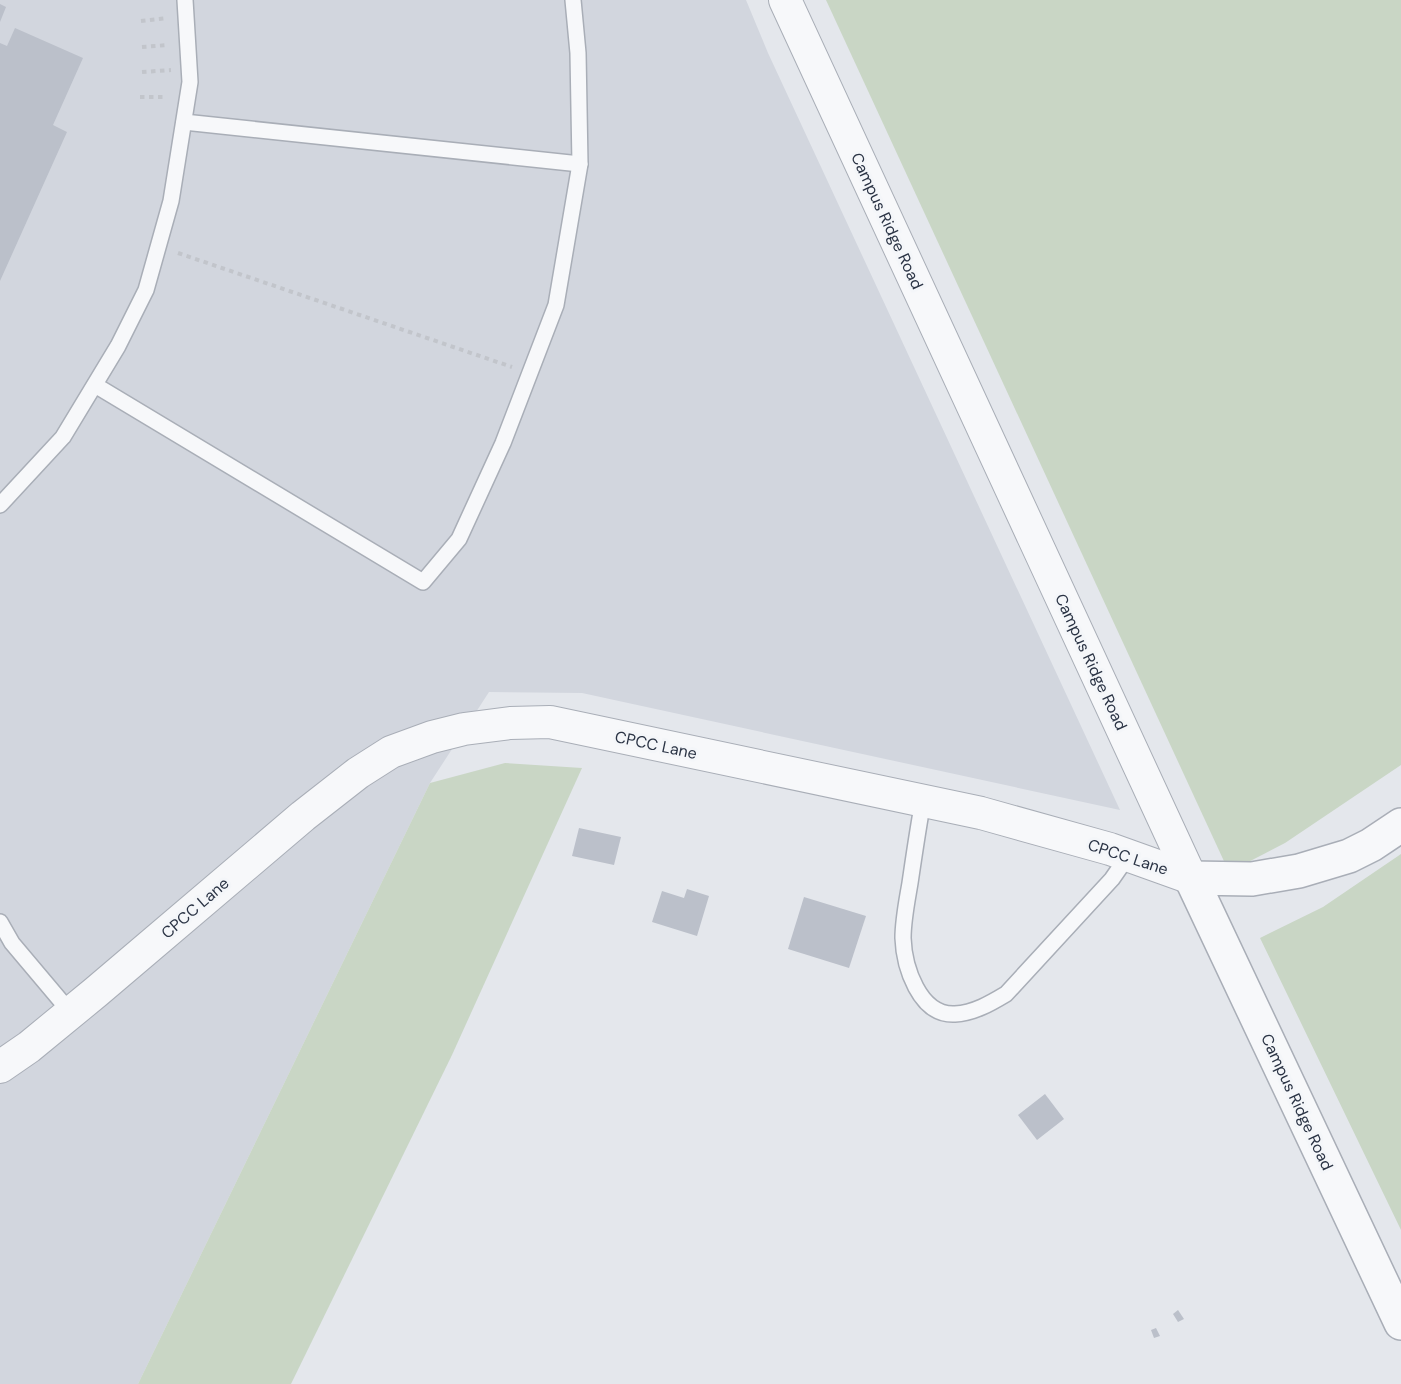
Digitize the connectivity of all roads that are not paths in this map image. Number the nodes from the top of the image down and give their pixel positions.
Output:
1 (185, 0) edge
2 (573, 0) edge
3 (785, 0) edge
4 (184, 122) junction
5 (580, 164) junction
6 (94, 385) junction
7 (0, 505) edge
8 (923, 801) junction
9 (1401, 825) edge
10 (1128, 856) junction
11 (1191, 878) junction
12 (0, 922) edge
13 (71, 1013) junction
14 (0, 1067) edge
15 (1401, 1323) edge

1 - 4 lane
2 - 5 lane
3 - 11 street, Campus Ridge Road
4 - 5 lane
4 - 6 lane
5 - 6 lane
6 - 7 lane
8 - 10 street, CPCC Lane
8 - 10 lane
8 - 13 street, CPCC Lane
9 - 11 street, CPCC Lane
10 - 11 street, CPCC Lane
11 - 15 street, Campus Ridge Road
12 - 13 lane
13 - 14 street, CPCC Lane

